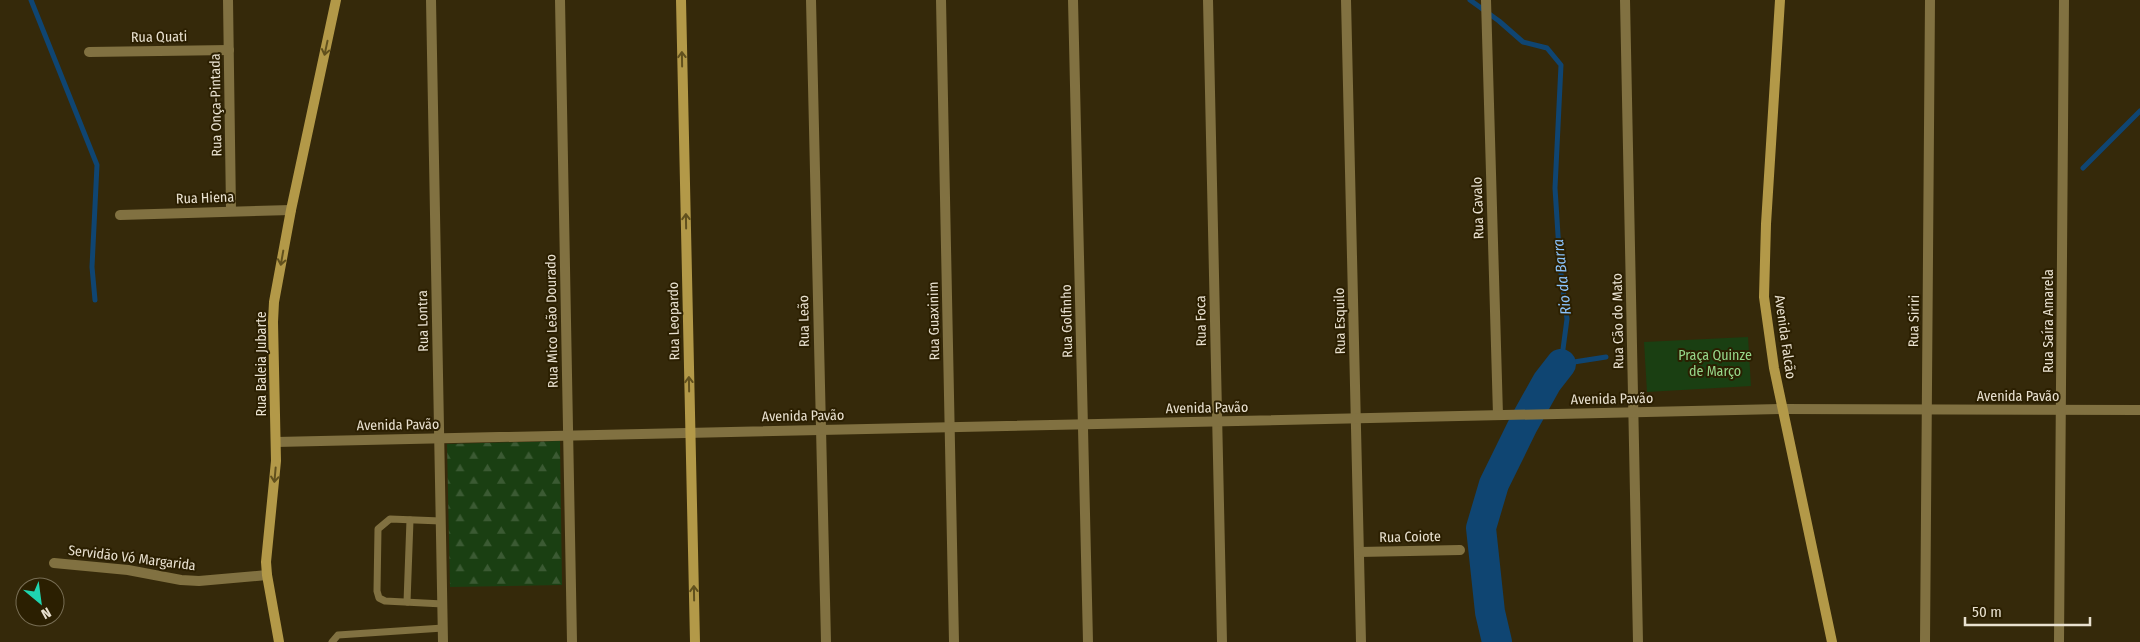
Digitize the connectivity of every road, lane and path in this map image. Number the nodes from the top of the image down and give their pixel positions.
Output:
1 (228, 0) edge
2 (336, 0) edge
3 (431, 0) edge
4 (560, 0) edge
5 (681, 0) edge
6 (810, 0) edge
7 (941, 0) edge
8 (1073, 0) edge
9 (1208, 0) edge
10 (1346, 0) edge
11 (1486, 0) edge
12 (1625, 0) edge
13 (1780, 0) edge
14 (1930, 0) edge
15 (2064, 0) edge
16 (229, 50) junction
17 (90, 52) dead end
18 (231, 210) junction
19 (291, 210) junction
20 (120, 215) dead end
21 (1782, 409) junction
22 (1927, 409) junction
23 (2061, 410) junction
24 (2140, 410) edge
25 (1633, 412) junction
26 (1498, 415) junction
27 (1356, 418) junction
28 (1217, 421) junction
29 (1083, 424) junction
30 (950, 427) junction
31 (821, 430) junction
32 (690, 433) junction
33 (568, 435) junction
34 (439, 438) junction
35 (276, 442) junction
36 (410, 520) junction
37 (441, 521) junction
38 (1460, 550) dead end
39 (1359, 552) junction
40 (54, 562) dead end
41 (267, 575) junction
42 (407, 602) junction
43 (443, 604) junction
44 (443, 628) junction
45 (279, 642) edge
46 (332, 642) edge
47 (443, 642) edge
48 (572, 642) edge
49 (695, 642) edge
50 (826, 642) edge
51 (954, 642) edge
52 (1088, 642) edge
53 (1222, 642) edge
54 (1361, 642) edge
55 (1638, 642) edge
56 (1832, 642) edge
57 (1925, 642) edge
58 (2059, 642) edge

1 - 16 street, Rua Onça-Pintada
2 -> 19 street, Rua Baleia Jubarte
3 - 34 street, Rua Lontra
4 - 33 street, Rua Mico Leão Dourado
32 -> 5 street, Rua Leopardo
6 - 31 street, Rua Leão
7 - 30 street, Rua Guaxinim
8 - 29 street, Rua Golfinho
9 - 28 street, Rua Foca
10 - 27 street, Rua Esquilo
11 - 26 street, Rua Cavalo
12 - 25 street, Rua Cão do Mato
13 - 21 street, Avenida Falcão
14 - 22 street, Rua Siriri
15 - 23 street, Rua Saíra Amarela
16 - 17 street, Rua Quati
16 - 18 street, Rua Onça-Pintada
18 - 19 street, Rua Hiena
18 - 20 street, Rua Hiena
19 -> 35 street, Rua Baleia Jubarte
21 - 22 street, Avenida Pavão
21 - 25 street, Avenida Pavão
21 - 56 street, Avenida Falcão
22 - 23 street, Avenida Pavão
22 - 57 street, Rua Siriri
23 - 24 street, Avenida Pavão
23 - 58 street, Rua Saíra Amarela
25 - 26 street, Avenida Pavão
25 - 55 street, Rua Cão do Mato
26 - 27 street, Avenida Pavão
27 - 28 street, Avenida Pavão
27 - 39 street, Rua Esquilo
28 - 29 street, Avenida Pavão
28 - 53 street, Rua Foca
29 - 30 street, Avenida Pavão
29 - 52 street, Rua Golfinho
30 - 31 street, Avenida Pavão
30 - 51 street, Rua Guaxinim
31 - 32 street, Avenida Pavão
31 - 50 street, Rua Leão
32 - 33 street, Avenida Pavão
49 -> 32 street, Rua Leopardo
33 - 34 street, Avenida Pavão
33 - 48 street, Rua Mico Leão Dourado
34 - 35 street, Avenida Pavão
34 - 37 street, Rua Lontra
35 -> 41 street, Rua Baleia Jubarte
36 - 37 lane
36 - 42 lane
36 - 42 lane
37 - 43 street, Rua Lontra
38 - 39 street, Rua Coiote
39 - 54 street, Rua Esquilo
40 - 41 street, Servidão Vó Margarida
41 - 45 street, Rua Baleia Jubarte
42 - 43 lane
43 - 44 street, Rua Lontra
44 - 46 lane
44 - 47 street, Rua Lontra

